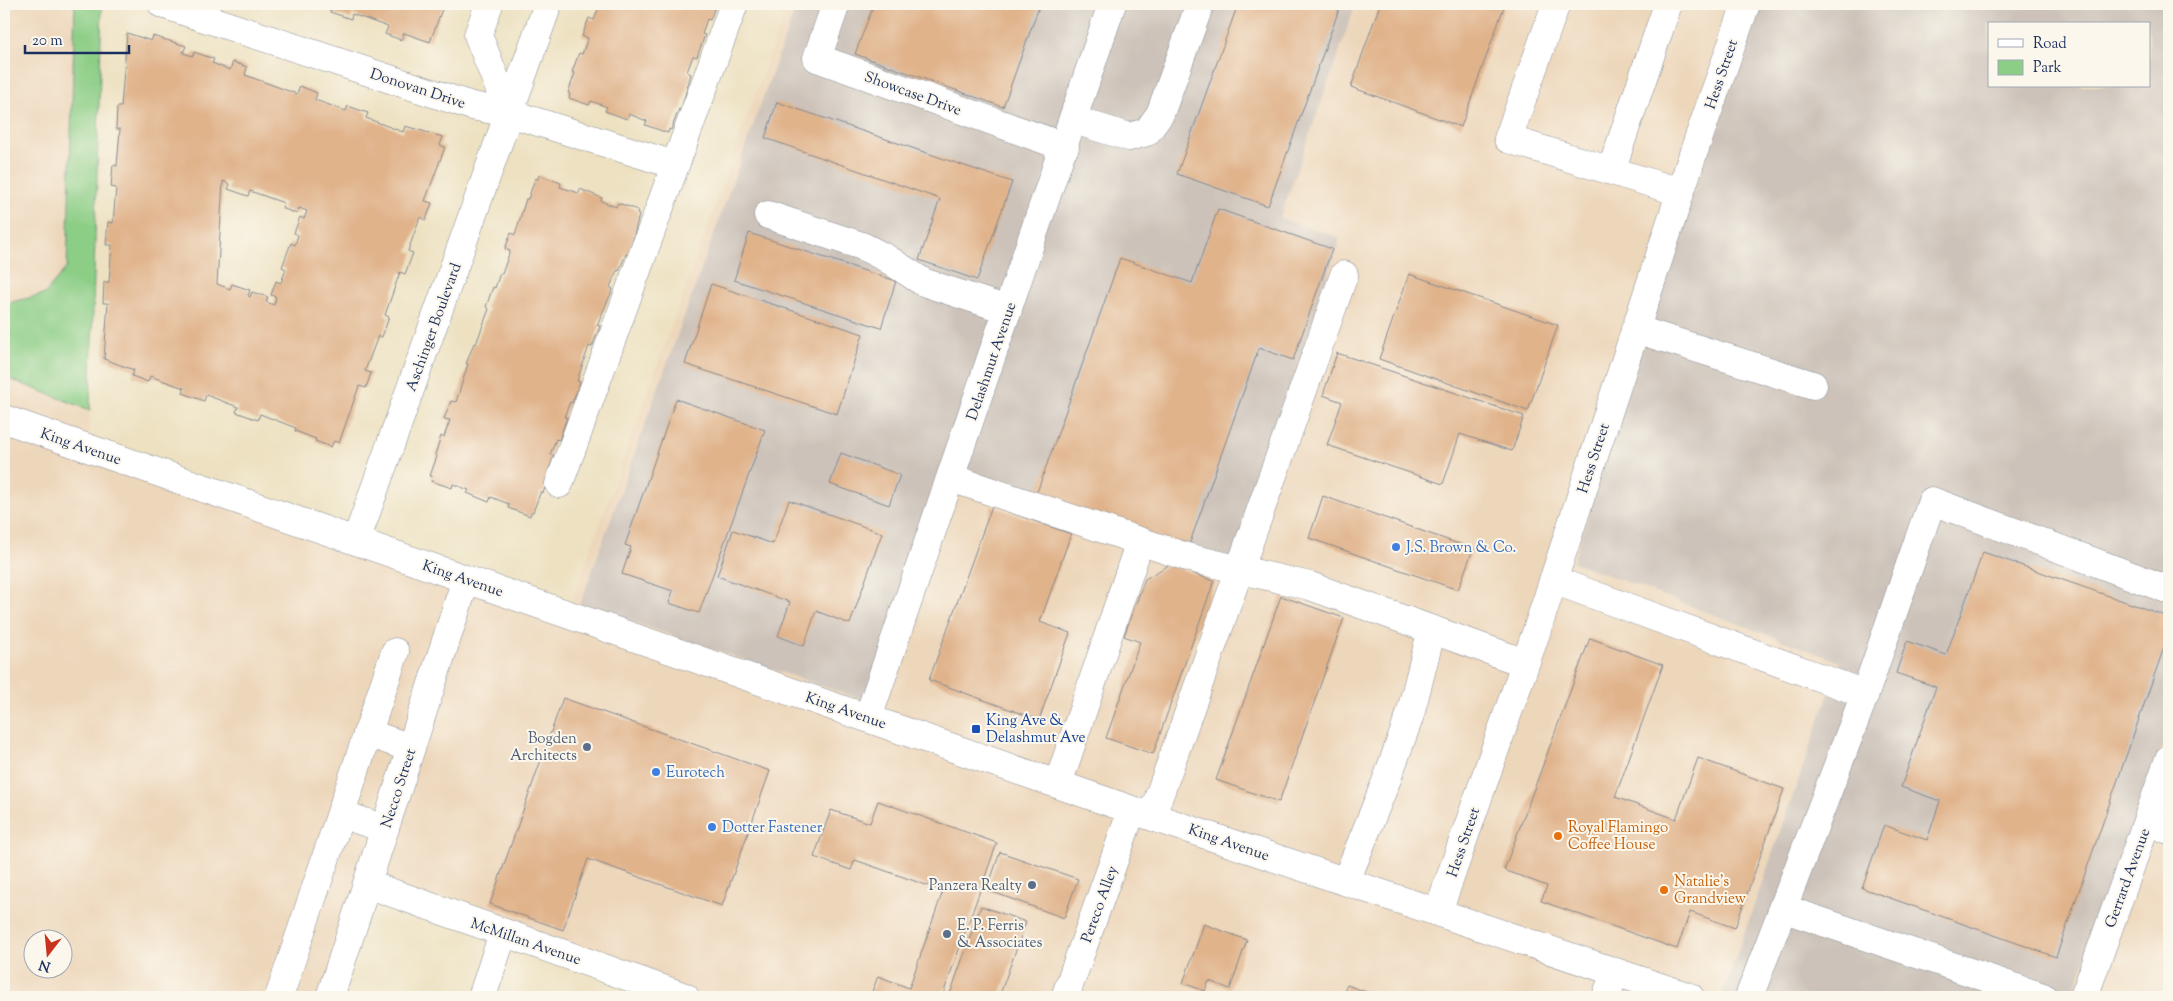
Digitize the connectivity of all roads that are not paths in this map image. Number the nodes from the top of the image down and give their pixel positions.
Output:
1 (162, 4) edge
2 (489, 4) edge
3 (548, 4) edge
4 (734, 4) edge
5 (836, 4) edge
6 (1112, 4) edge
7 (1200, 4) edge
8 (1556, 4) edge
9 (1668, 4) edge
10 (1740, 5) edge
11 (509, 113) junction
12 (1074, 120) junction
13 (1065, 147) junction
14 (675, 165) junction
15 (1611, 171) junction
16 (1680, 192) junction
17 (768, 215) dead end
18 (1344, 275) dead end
19 (1008, 310) junction
20 (1635, 329) junction
21 (1813, 385) dead end
22 (4, 419) edge
23 (951, 478) junction
24 (559, 484) dead end
25 (356, 541) junction
26 (1140, 541) junction
27 (1238, 569) junction
28 (466, 579) junction
29 (1553, 580) junction
30 (2169, 590) edge
31 (1432, 629) junction
32 (395, 652) dead end
33 (1525, 663) junction
34 (1864, 694) junction
35 (868, 718) junction
36 (368, 734) junction
37 (411, 748) junction
38 (2169, 759) edge
39 (1058, 784) junction
40 (1142, 813) junction
41 (341, 814) junction
42 (2158, 826) edge
43 (385, 829) junction
44 (1346, 881) junction
45 (367, 884) junction
46 (1782, 908) junction
47 (1438, 912) junction
48 (503, 933) junction
49 (1611, 985) edge
50 (279, 997) edge
51 (330, 997) edge
52 (482, 997) edge
53 (685, 997) edge
54 (1066, 997) edge
55 (1690, 997) edge
56 (1749, 997) edge
57 (2043, 997) edge
58 (2084, 997) edge

1 - 11 street, Donovan Drive
2 - 11 street
3 - 11 street, Aschinger Boulevard
4 - 14 street
5 - 13 street, Showcase Drive
6 - 12 street, Delashmut Avenue
7 - 12 street
8 - 15 street
9 - 15 street
10 - 16 street, Hess Street
11 - 14 street, Donovan Drive
11 - 25 street, Aschinger Boulevard
12 - 13 street, Delashmut Avenue
13 - 19 street, Delashmut Avenue
14 - 24 street
15 - 16 street
16 - 20 street, Hess Street
17 - 19 street
18 - 27 street, Pereco Alley
19 - 23 street, Delashmut Avenue
20 - 21 street
20 - 29 street, Hess Street
22 - 25 street, King Avenue
23 - 26 street
23 - 35 street, Delashmut Avenue
25 - 28 street, King Avenue
26 - 27 street
26 - 39 street
27 - 31 street
27 - 40 street, Pereco Alley
28 - 35 street, King Avenue
28 - 37 street, Necco Street
29 - 33 street, Hess Street
29 - 34 street
30 - 34 street
31 - 33 street
31 - 44 street
32 - 36 street
33 - 47 street, Hess Street
34 - 46 street
35 - 39 street, King Avenue
36 - 37 street
36 - 41 street
37 - 43 street, Necco Street
38 - 42 street, Gerrard Avenue
39 - 40 street, King Avenue
40 - 44 street, King Avenue
40 - 54 street, Pereco Alley
41 - 43 street
41 - 50 street
42 - 58 street, Gerrard Avenue
43 - 45 street, Necco Street
44 - 47 street, King Avenue
45 - 48 street, McMillan Avenue
45 - 51 street, Necco Street
46 - 56 street
46 - 57 street
47 - 49 street, King Avenue
48 - 52 street
48 - 53 street, McMillan Avenue
49 - 55 street, King Avenue

